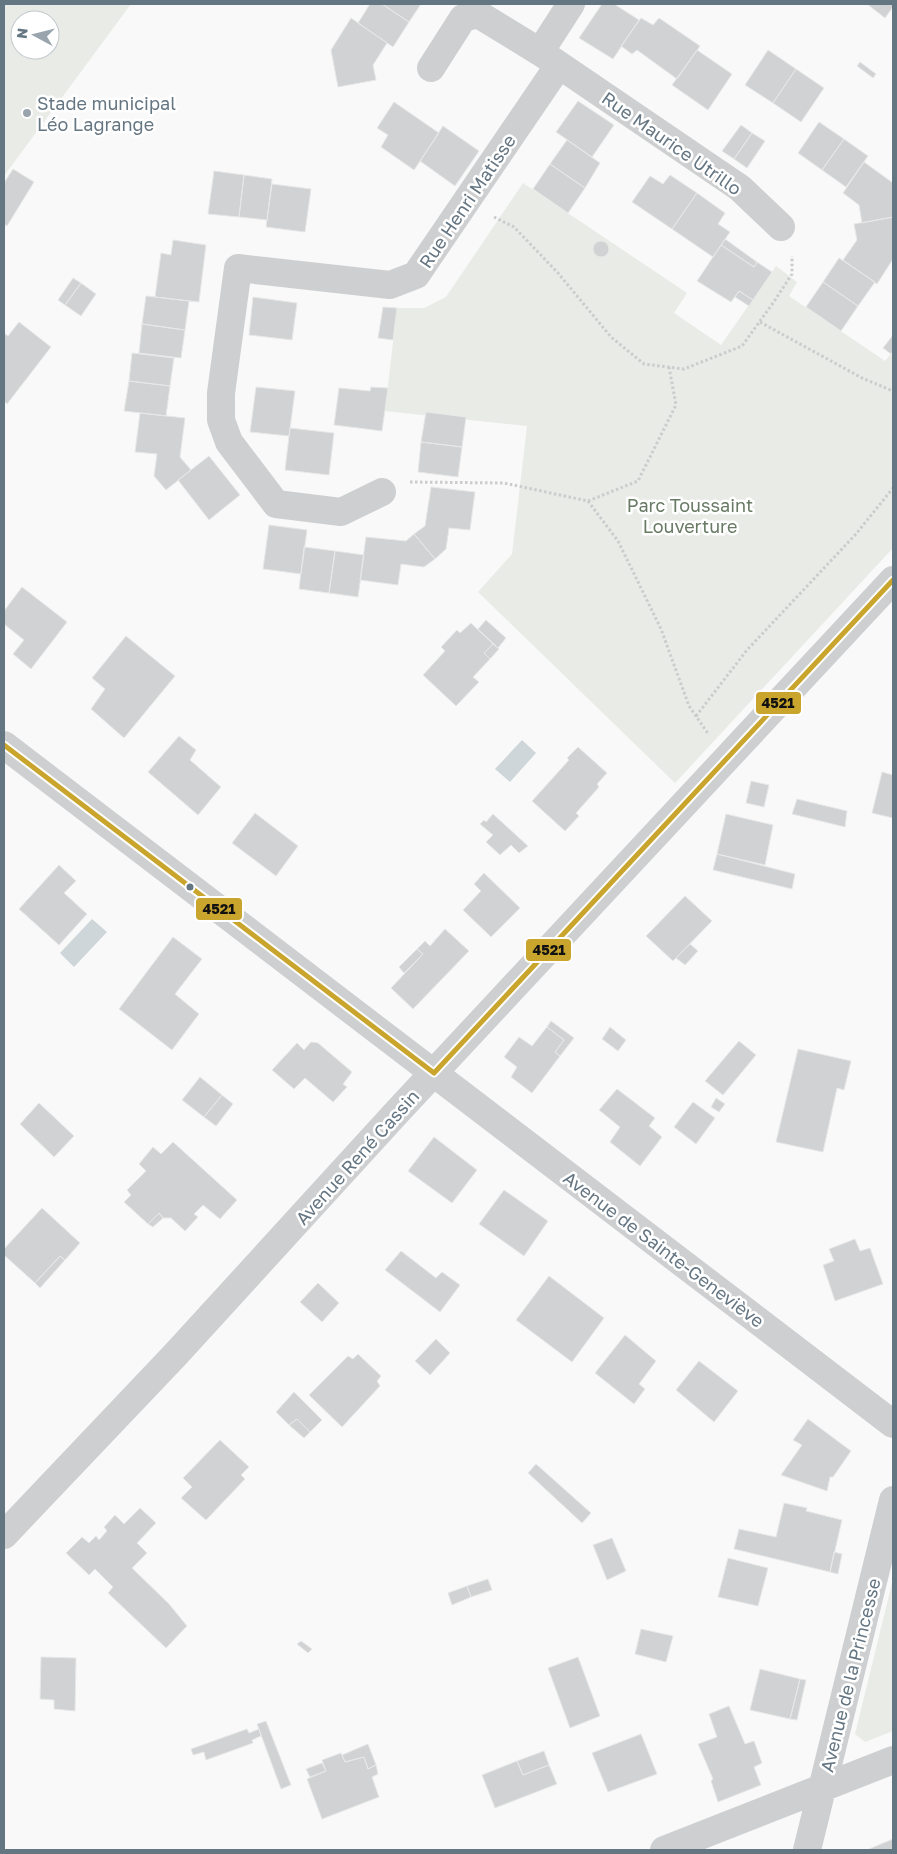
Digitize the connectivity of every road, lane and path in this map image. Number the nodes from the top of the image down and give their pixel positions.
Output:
1 (571, 4) edge
2 (549, 59) junction
3 (431, 68) dead end
4 (466, 203) junction
5 (780, 226) joint
6 (760, 322) junction
7 (669, 367) junction
8 (893, 392) edge
9 (893, 488) edge
10 (382, 492) joint
11 (588, 501) junction
12 (893, 580) edge
13 (696, 716) junction
14 (4, 745) edge
15 (726, 759) junction
16 (434, 1073) junction
17 (893, 1424) edge
18 (893, 1500) edge
19 (4, 1535) edge
20 (893, 1760) edge
21 (823, 1788) junction
22 (664, 1850) edge
23 (807, 1850) edge

1 - 2 street, Rue Henri Matisse
2 - 3 street
2 - 4 street, Rue Henri Matisse
2 - 5 street, Rue Maurice Utrillo
4 - 7 path
4 - 10 street, Rue Henri Matisse
5 - 6 path
6 - 7 path
6 - 8 path
7 - 11 path
9 - 13 path
10 - 11 path
11 - 13 path
12 - 15 street, Avenue René Cassin
13 - 15 path
14 - 16 street, Avenue de Sainte-Geneviève
15 - 16 street, Avenue René Cassin
16 - 17 street, Avenue de Sainte-Geneviève
16 - 19 street, Avenue René Cassin
18 - 21 street, Avenue de la Princesse
20 - 21 street
21 - 22 street
21 - 23 street, Avenue de la Princesse

